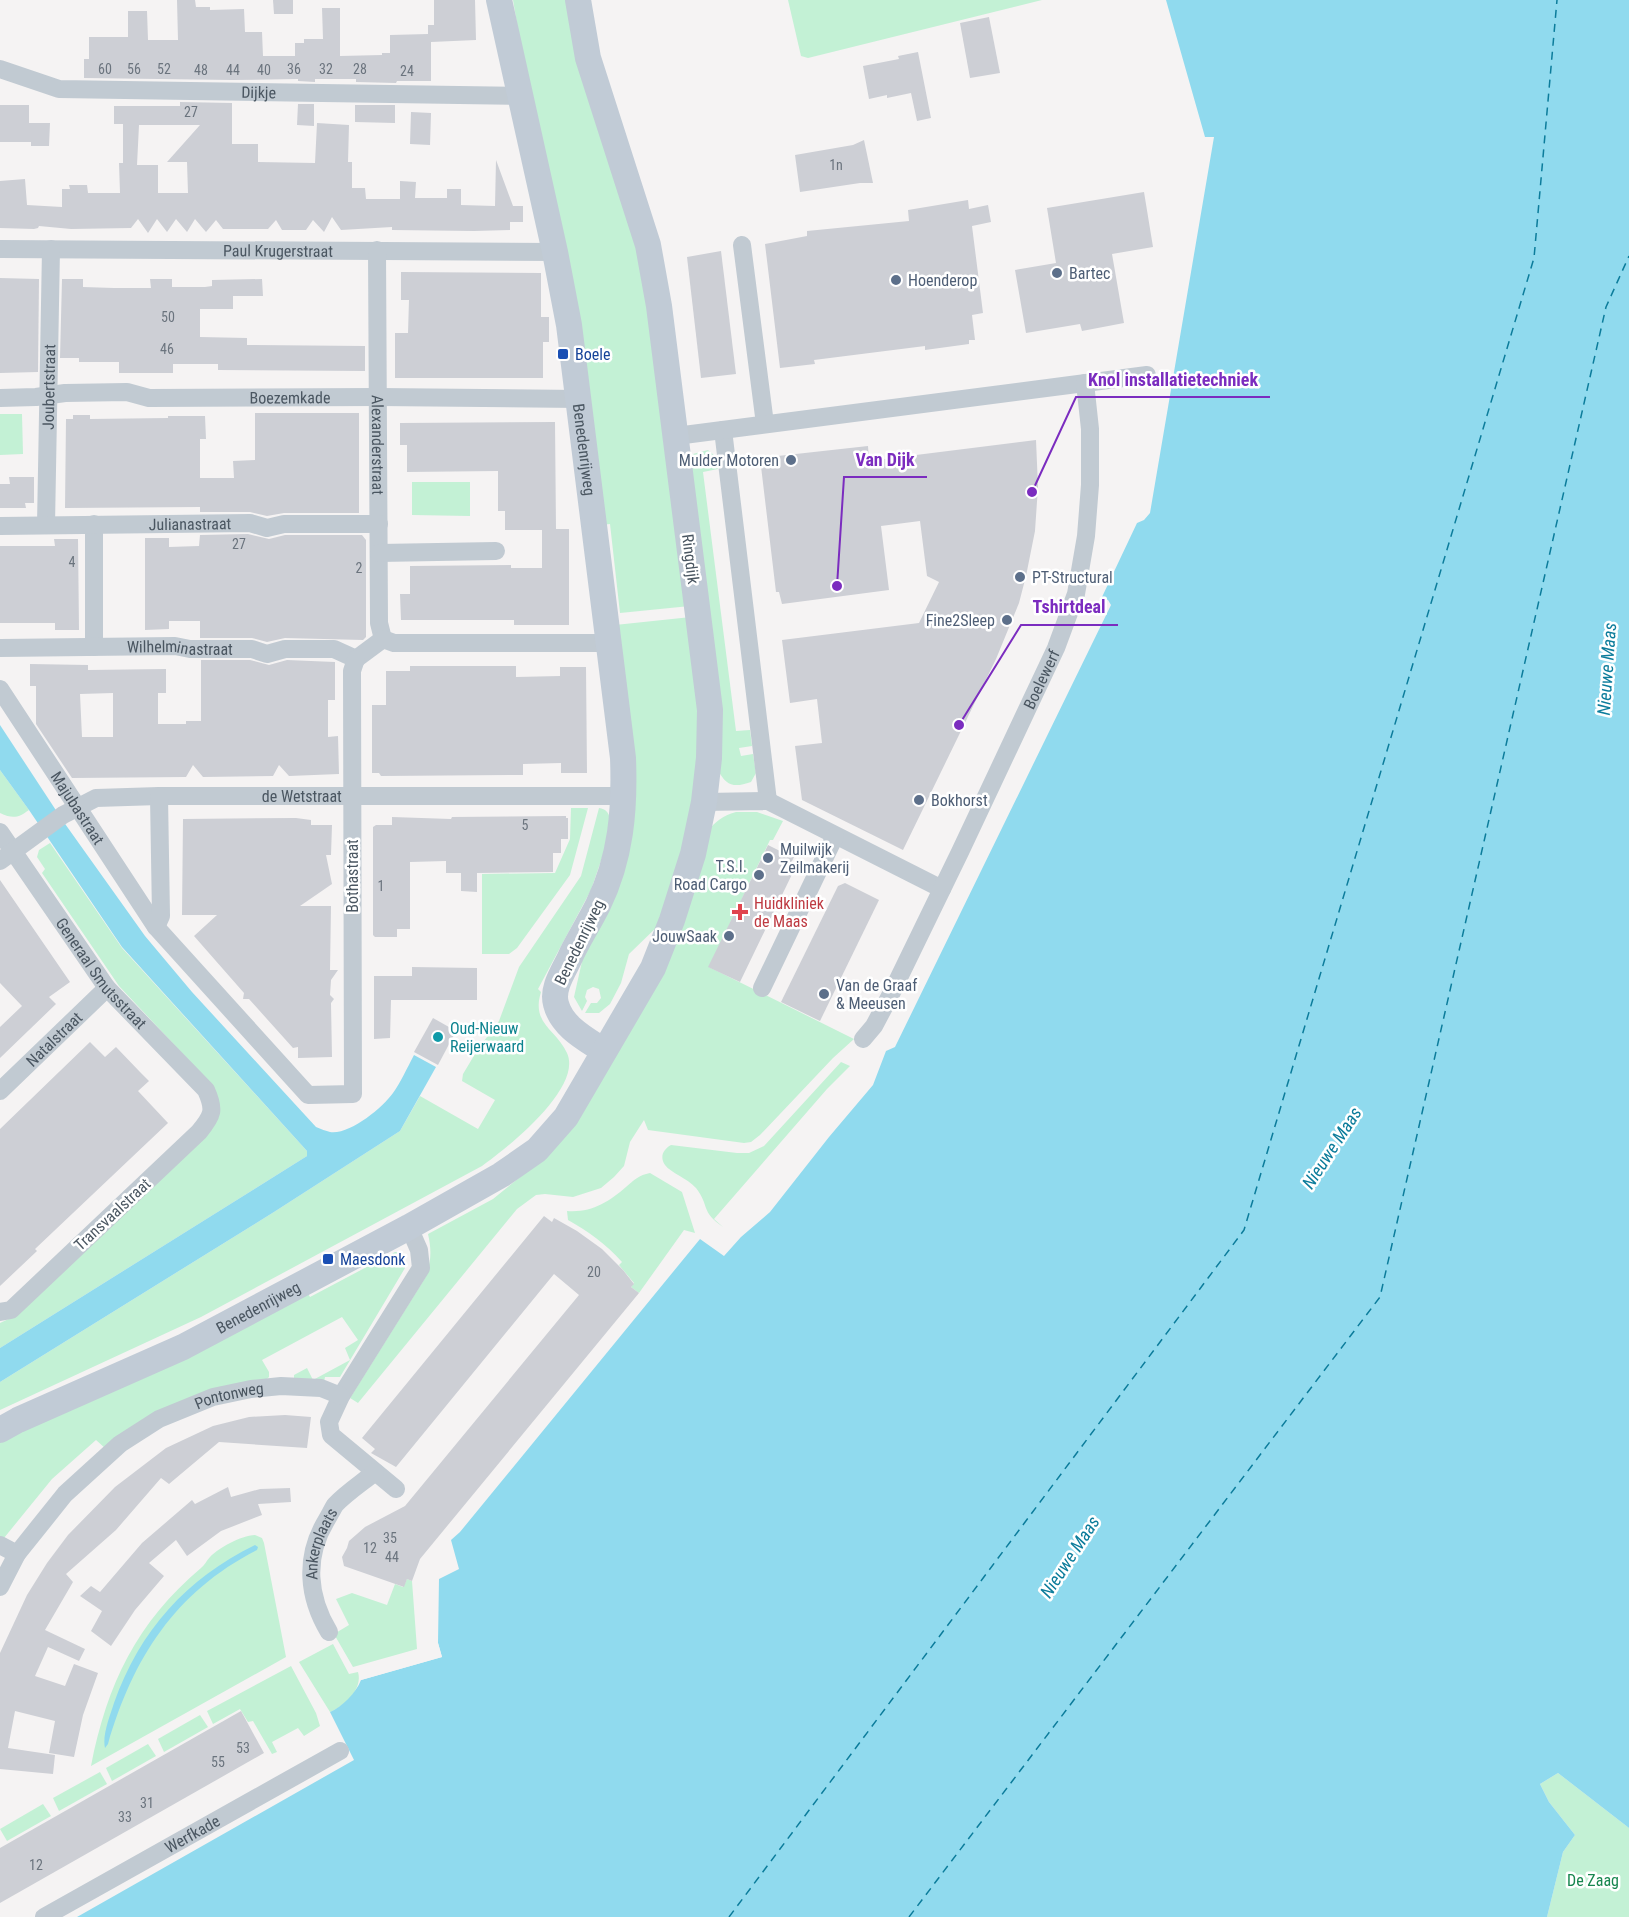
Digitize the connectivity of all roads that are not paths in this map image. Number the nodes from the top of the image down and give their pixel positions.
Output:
1 (499, 0) edge
2 (578, 0) edge
3 (0, 69) edge
4 (521, 96) junction
5 (742, 245) dead end
6 (0, 249) edge
7 (51, 249) junction
8 (377, 250) junction
9 (555, 252) junction
10 (1147, 375) dead end
11 (1085, 383) junction
12 (48, 396) junction
13 (379, 397) junction
14 (0, 398) edge
15 (580, 399) junction
16 (765, 424) junction
17 (723, 430) junction
18 (676, 436) junction
19 (94, 524) junction
20 (379, 524) junction
21 (46, 525) junction
22 (0, 526) edge
23 (496, 551) dead end
24 (379, 553) junction
25 (383, 639) junction
26 (609, 643) junction
27 (94, 647) junction
28 (0, 648) edge
29 (356, 659) junction
30 (0, 689) edge
31 (159, 796) junction
32 (624, 796) junction
33 (351, 797) junction
34 (768, 801) junction
35 (704, 802) junction
36 (70, 811) junction
37 (0, 832) edge
38 (835, 836) junction
39 (7, 856) edge
40 (942, 889) junction
41 (156, 927) junction
42 (107, 988) junction
43 (762, 988) dead end
44 (862, 1040) dead end
45 (604, 1050) junction
46 (0, 1091) edge
47 (353, 1094) joint
48 (213, 1106) joint
49 (409, 1227) junction
50 (0, 1312) edge
51 (341, 1396) junction
52 (0, 1430) edge
53 (375, 1472) junction
54 (396, 1489) dead end
55 (0, 1545) edge
56 (17, 1554) junction
57 (0, 1587) edge
58 (329, 1632) dead end
59 (340, 1751) dead end
60 (44, 1917) edge

1 - 4 street, Benedenrijweg
2 - 18 street, Ringdijk
3 - 4 street, Dijkje
4 - 9 street, Benedenrijweg
5 - 16 street
6 - 7 street, Paul Krugerstraat
7 - 8 street, Paul Krugerstraat
7 - 12 street, Joubertstraat
8 - 9 street, Paul Krugerstraat
8 - 13 street, Alexanderstraat
9 - 15 street, Benedenrijweg
10 - 11 street
11 - 16 street
11 - 40 street, Boelewerf
12 - 13 street, Boezemkade
12 - 14 street, Boezemkade
12 - 21 street, Joubertstraat
13 - 15 street, Boezemkade
13 - 20 street, Alexanderstraat
15 - 26 street, Benedenrijweg
16 - 17 street
17 - 18 street
17 - 34 street
18 - 35 street, Ringdijk
19 - 20 street, Julianastraat
19 - 21 street, Julianastraat
19 - 27 street
20 - 24 street, Alexanderstraat
21 - 22 street, Julianastraat
23 - 24 street
24 - 25 street, Alexanderstraat
25 - 26 street
25 - 29 street
26 - 32 street, Benedenrijweg
27 - 28 street, Wilhelminastraat
27 - 29 street, Wilhelminastraat
29 - 33 street, Bothastraat
30 - 36 street, Majubastraat
31 - 33 street, de Wetstraat
31 - 36 street, de Wetstraat
31 - 41 street
32 - 33 street, de Wetstraat
32 - 45 street, Benedenrijweg
33 - 47 street, Bothastraat
34 - 35 street
34 - 38 street
35 - 45 street, Ringdijk
36 - 39 street, de Wetstraat
36 - 41 street, Majubastraat
37 - 39 street, Generaal Smutsstraat
38 - 40 street
38 - 43 street
39 - 42 street, Generaal Smutsstraat
40 - 44 street, Boelewerf
41 - 47 street, Majubastraat
42 - 46 street, Natalstraat
42 - 48 street, Generaal Smutsstraat
45 - 49 street, Benedenrijweg
48 - 50 street, Transvaalstraat
49 - 51 street
49 - 52 street, Benedenrijweg
51 - 53 street
51 - 56 street, Pontonweg
53 - 54 street
53 - 58 street, Ankerplaats
55 - 56 street
56 - 57 street, Pontonweg
59 - 60 street, Werfkade

